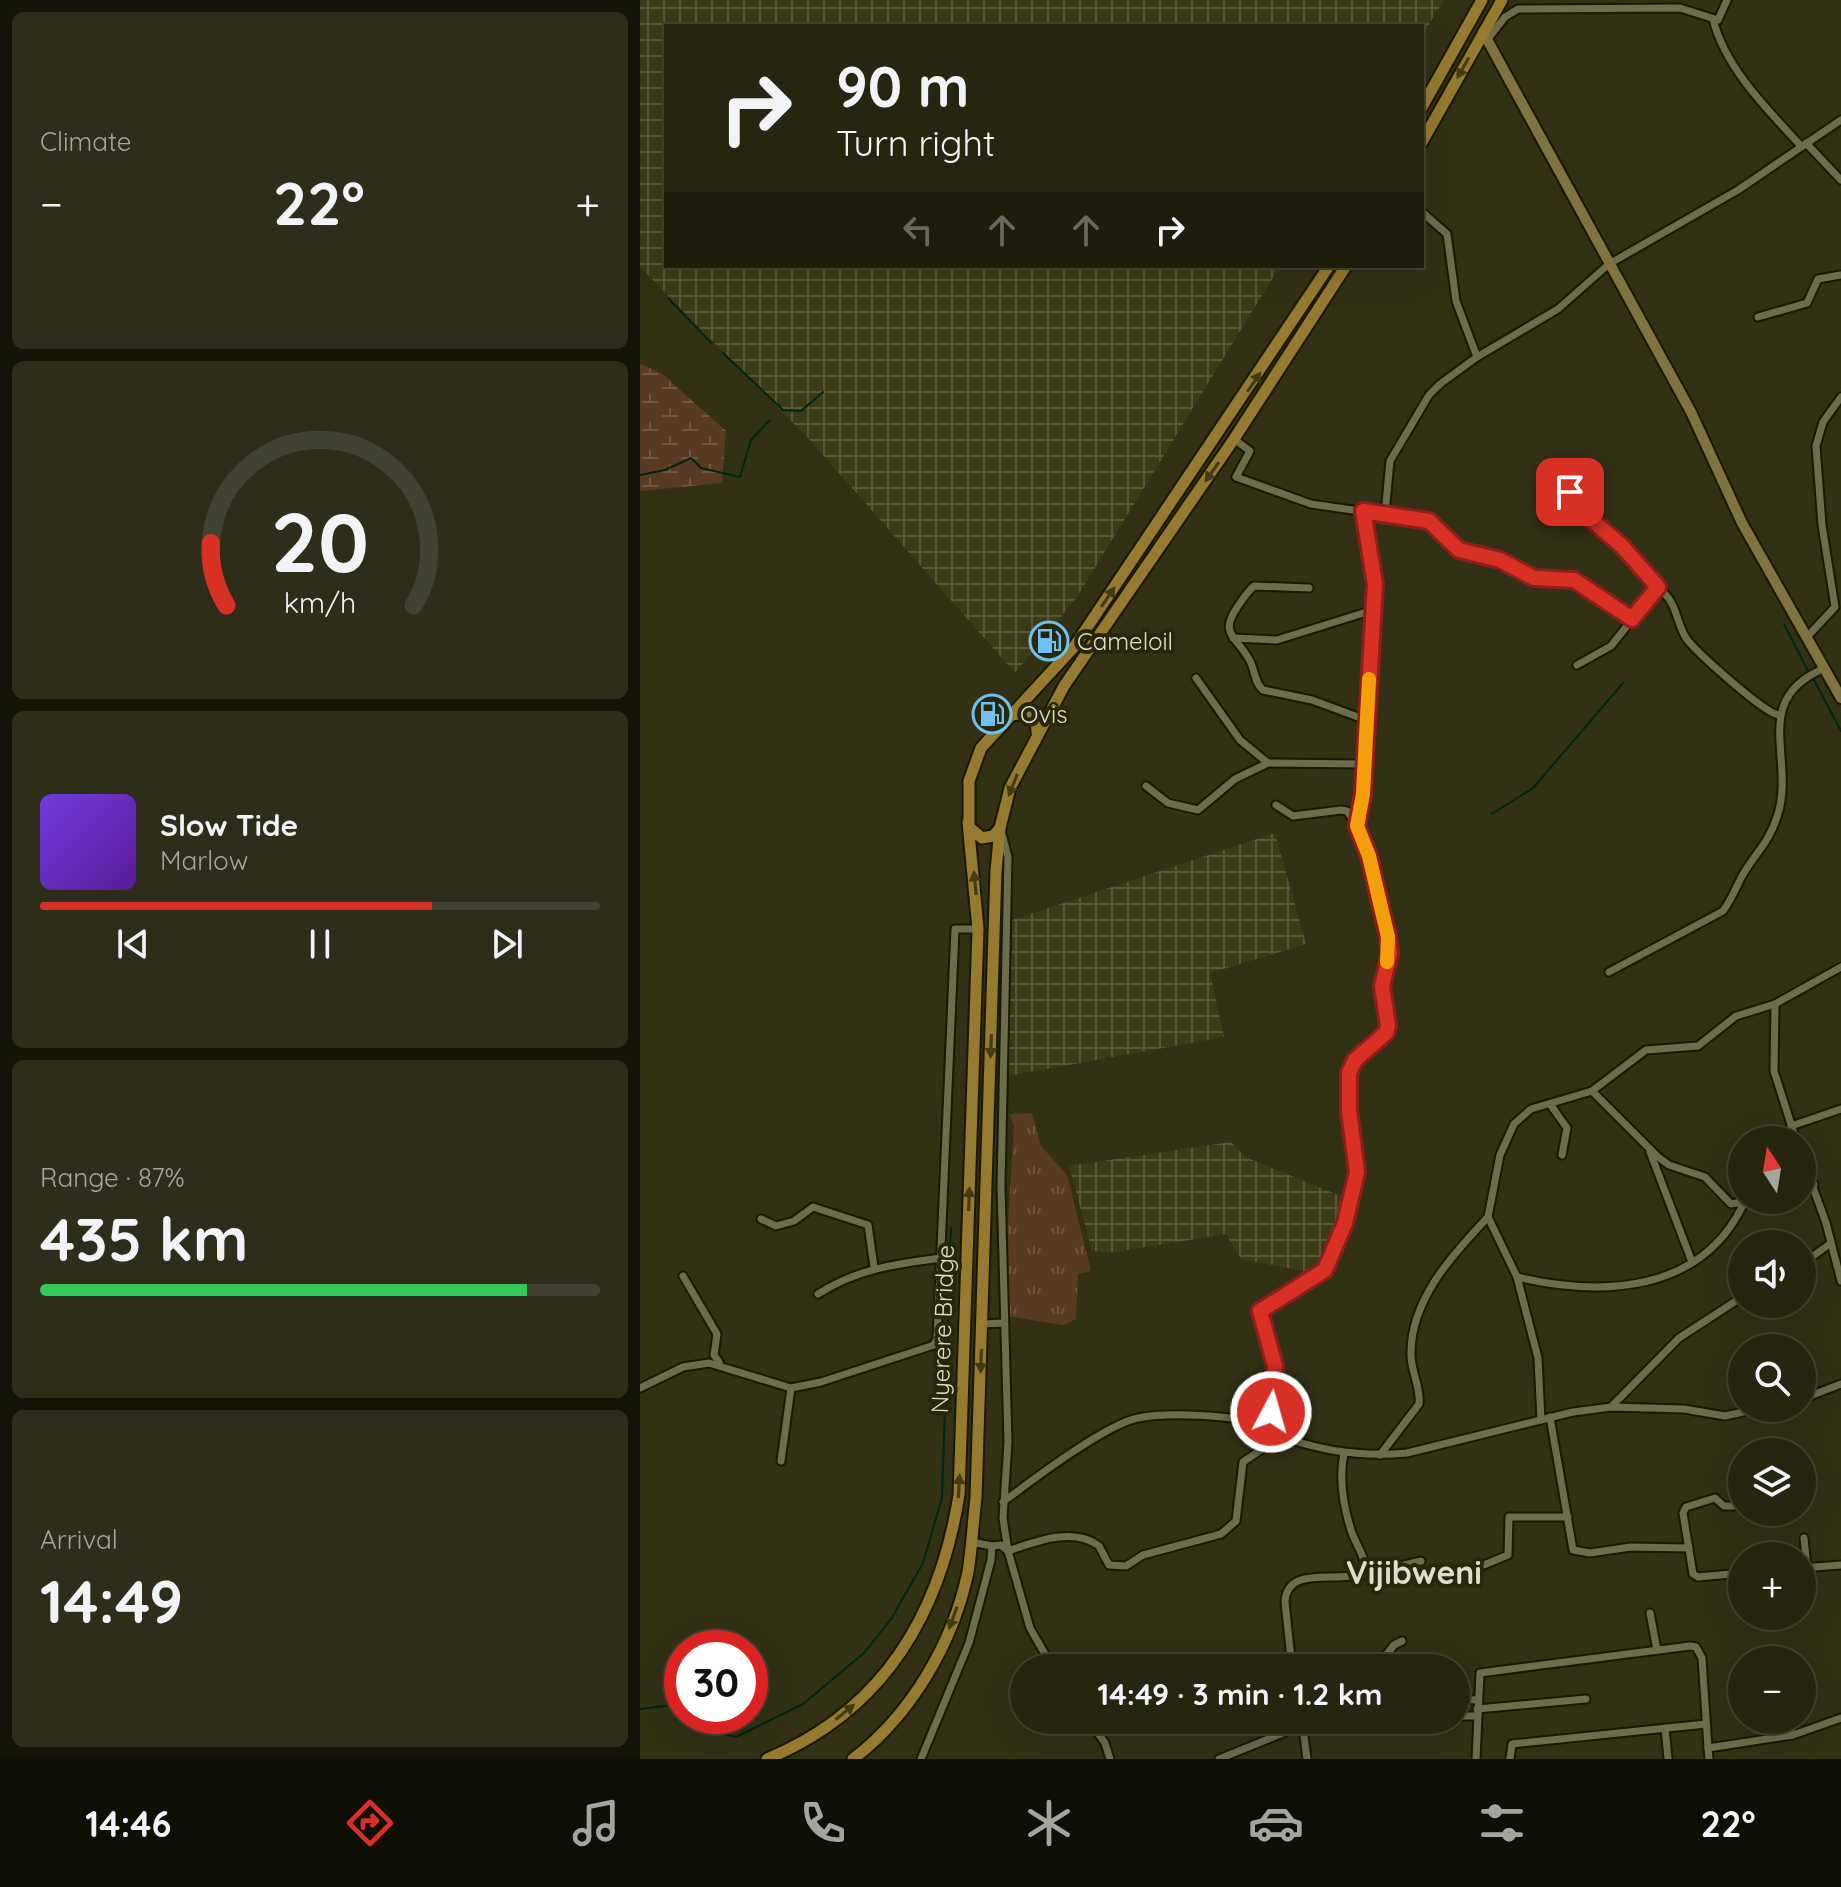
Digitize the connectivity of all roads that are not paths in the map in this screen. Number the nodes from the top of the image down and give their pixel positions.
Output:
1 (1482, 0) edge
2 (1502, 0) edge
3 (1727, 0) edge
4 (1713, 19) junction
5 (1485, 36) junction
6 (1424, 103) edge
7 (1841, 120) edge
8 (1424, 139) edge
9 (1803, 145) junction
10 (1841, 180) edge
11 (1424, 214) edge
12 (1609, 264) junction
13 (1328, 268) edge
14 (1345, 268) edge
15 (1841, 275) edge
16 (1758, 317) dead end
17 (1477, 357) junction
18 (1841, 397) edge
19 (1234, 439) junction
20 (1560, 474) dead end
21 (1363, 511) junction
22 (1385, 514) junction
23 (1658, 587) junction
24 (1309, 588) dead end
25 (1838, 604) edge
26 (1373, 610) junction
27 (1632, 619) junction
28 (1233, 638) junction
29 (1806, 638) junction
30 (1577, 665) dead end
31 (1825, 668) junction
32 (1196, 678) dead end
33 (1841, 698) edge
34 (1779, 715) junction
35 (1006, 718) junction
36 (1366, 720) junction
37 (1035, 738) junction
38 (1268, 763) junction
39 (1363, 764) junction
40 (1146, 786) dead end
41 (1276, 805) dead end
42 (968, 822) junction
43 (1357, 826) junction
44 (1000, 828) junction
45 (978, 929) junction
46 (1841, 967) edge
47 (1609, 972) dead end
48 (1775, 1004) junction
49 (1592, 1091) junction
50 (1550, 1104) junction
51 (1841, 1109) edge
52 (1791, 1126) joint
53 (1648, 1148) junction
54 (1562, 1155) dead end
55 (1816, 1191) edge
56 (1728, 1202) edge
57 (1739, 1214) edge
58 (1488, 1217) junction
59 (761, 1219) dead end
60 (1831, 1243) junction
61 (1816, 1254) edge
62 (941, 1258) junction
63 (1692, 1262) junction
64 (874, 1267) junction
65 (683, 1276) dead end
66 (1517, 1277) junction
67 (1841, 1281) edge
68 (818, 1294) dead end
69 (1728, 1306) edge
70 (1003, 1323) junction
71 (982, 1324) junction
72 (721, 1364) junction
73 (1841, 1384) edge
74 (640, 1388) edge
75 (791, 1388) junction
76 (1816, 1394) edge
77 (1611, 1407) junction
78 (1728, 1415) edge
79 (1550, 1417) junction
80 (1541, 1420) junction
81 (1267, 1427) junction
82 (1281, 1436) junction
83 (1344, 1453) junction
84 (1380, 1455) junction
85 (781, 1461) dead end
86 (1003, 1502) junction
87 (1728, 1506) edge
88 (1568, 1517) junction
89 (1804, 1538) dead end
90 (971, 1542) junction
91 (1804, 1542) edge
92 (992, 1546) junction
93 (1689, 1548) junction
94 (1008, 1551) junction
95 (1421, 1561) dead end
96 (1841, 1565) edge
97 (1816, 1567) edge
98 (1462, 1574) dead end
99 (1728, 1574) edge
100 (1362, 1575) junction
101 (1650, 1613) dead end
102 (1402, 1641) dead end
103 (1657, 1650) junction
104 (1045, 1654) edge
105 (1291, 1654) edge
106 (1387, 1654) edge
107 (1586, 1699) dead end
108 (1470, 1705) edge
109 (1477, 1708) junction
110 (1470, 1711) edge
111 (1841, 1718) edge
112 (1706, 1724) junction
113 (1665, 1728) junction
114 (1098, 1734) edge
115 (1277, 1734) edge
116 (1304, 1734) edge
117 (1793, 1735) joint
118 (1708, 1748) junction
119 (767, 1759) edge
120 (853, 1759) edge
121 (921, 1759) edge
122 (1110, 1759) edge
123 (1219, 1759) edge
124 (1307, 1759) edge
125 (1476, 1759) edge
126 (1510, 1759) edge
127 (1668, 1759) edge
128 (1709, 1759) edge

1 - 6 main road
2 - 5 main road
3 - 4 street
4 - 5 street
4 - 9 street
5 -> 8 main road
5 - 12 street
7 - 9 street
9 - 10 street
9 - 12 street
11 - 17 street
12 - 17 street
12 - 29 street
35 -> 13 main road, Nyerere Bridge
14 - 19 main road, Nyerere Bridge
15 - 16 street
17 - 22 street
18 - 25 street
19 - 21 street
19 -> 37 main road, Nyerere Bridge
20 - 23 street
21 - 22 street
21 - 26 street
22 - 27 street
23 - 27 street
23 - 34 street
24 - 28 street
25 - 29 street
26 - 28 street
26 - 36 street
27 - 30 street
28 - 36 street
29 - 31 street
31 - 33 street
31 - 34 street
32 - 38 street
34 - 47 street
35 - 37 main road
35 - 42 main road, Nyerere Bridge
36 - 39 street
37 -> 44 main road, Nyerere Bridge
38 - 39 street
38 - 40 street
39 - 43 street
41 - 43 street
42 - 44 main road
45 -> 42 main road, Nyerere Bridge
43 - 81 street
44 - 70 street
44 -> 71 main road, Nyerere Bridge
45 - 62 street
119 -> 45 main road, Nyerere Bridge
46 - 48 street
48 - 49 street
48 - 52 street
49 - 50 street
49 - 53 street
50 - 54 street
50 - 58 street
51 - 52 street
53 - 56 street
53 - 63 street
55 - 60 street
57 - 63 street
58 - 66 street
58 - 84 street
59 - 64 street
60 - 61 street
60 - 67 street
62 - 64 street
62 - 75 street
63 - 66 street
64 - 68 street
65 - 72 street
66 - 80 street
69 - 77 street
70 - 71 street
70 - 86 street
71 -> 90 main road, Nyerere Bridge
72 - 74 street
72 - 75 street
73 - 76 street
75 - 85 street
77 - 78 street
77 - 79 street
79 - 80 street
79 - 88 street
80 - 84 street
81 - 82 street
81 - 86 street
82 - 83 street
82 - 94 street
83 - 84 street
83 - 100 street
86 - 94 street
87 - 93 street
88 - 93 street
88 - 98 street
89 - 91 street
90 - 92 street
90 -> 120 main road, Nyerere Bridge
92 - 94 street
92 - 121 street
93 - 99 street
94 - 104 street
95 - 100 street
96 - 97 street
100 - 105 street
101 - 103 street
102 - 106 street
103 - 109 street
103 - 112 street
107 - 109 street
108 - 109 street
109 - 110 street
109 - 125 street
111 - 117 street
112 - 113 street
112 - 118 street
113 - 126 street
113 - 127 street
114 - 122 street
115 - 123 street
116 - 124 street
117 - 118 street
118 - 128 street

